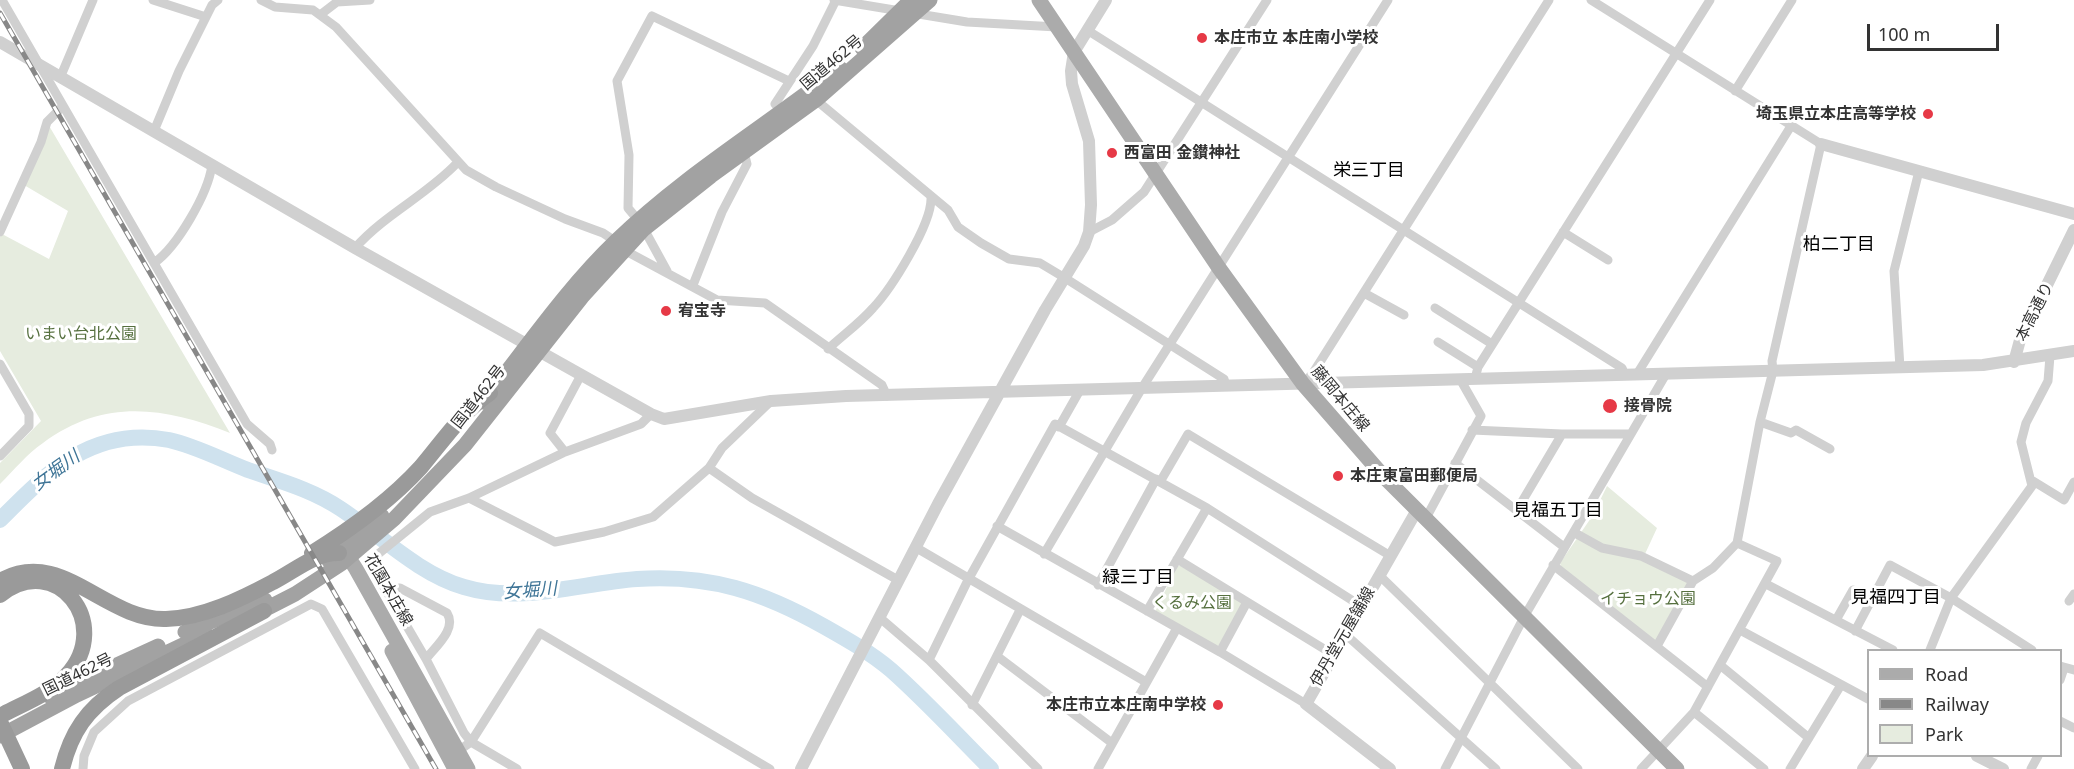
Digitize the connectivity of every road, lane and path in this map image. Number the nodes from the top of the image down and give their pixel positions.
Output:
1 (2, 0) edge
2 (93, 0) edge
3 (153, 0) edge
4 (218, 0) edge
5 (261, 0) edge
6 (370, 0) edge
7 (835, 0) edge
8 (930, 0) edge
9 (1039, 0) edge
10 (1106, 0) edge
11 (1267, 0) edge
12 (1388, 0) edge
13 (1549, 0) edge
14 (1591, 0) edge
15 (1710, 0) edge
16 (1792, 0) edge
17 (855, 2) edge
18 (910, 8) edge
19 (320, 15) junction
20 (206, 17) junction
21 (1057, 27) junction
22 (1088, 30) junction
23 (0, 42) edge
24 (1074, 52) junction
25 (1676, 54) junction
26 (39, 65) junction
27 (60, 78) junction
28 (789, 81) junction
29 (1735, 91) junction
30 (816, 100) junction
31 (1203, 102) junction
32 (63, 106) junction
33 (782, 112) junction
34 (1791, 126) junction
35 (154, 131) junction
36 (1821, 144) junction
37 (744, 152) junction
38 (1290, 156) junction
39 (458, 163) junction
40 (212, 165) junction
41 (1919, 171) junction
42 (1157, 173) junction
43 (931, 198) junction
44 (2074, 214) edge
45 (641, 225) junction
46 (1403, 229) junction
47 (2074, 230) edge
48 (0, 232) edge
49 (1089, 232) junction
50 (1563, 232) junction
51 (620, 246) junction
52 (355, 248) junction
53 (1608, 260) dead end
54 (153, 263) junction
55 (1219, 268) junction
56 (667, 271) junction
57 (1065, 278) junction
58 (693, 285) junction
59 (1364, 293) junction
60 (1519, 302) junction
61 (1435, 308) dead end
62 (1404, 315) dead end
63 (1438, 342) dead end
64 (1492, 344) junction
65 (1169, 345) junction
66 (532, 347) junction
67 (828, 349) junction
68 (2074, 351) edge
69 (2050, 356) junction
70 (2014, 362) junction
71 (0, 364) edge
72 (1900, 368) junction
73 (1773, 370) junction
74 (1476, 373) junction
75 (581, 375) junction
76 (1631, 375) junction
77 (1666, 375) junction
78 (1460, 379) junction
79 (1303, 384) junction
80 (1226, 386) junction
81 (1142, 388) junction
82 (1080, 390) junction
83 (490, 393) joint
84 (998, 393) junction
85 (887, 396) junction
86 (771, 401) junction
87 (651, 414) junction
88 (1760, 422) junction
89 (1059, 427) junction
90 (1472, 430) junction
91 (1562, 434) junction
92 (1631, 434) junction
93 (1830, 449) dead end
94 (272, 450) dead end
95 (1106, 451) junction
96 (566, 452) junction
97 (0, 456) edge
98 (1455, 463) junction
99 (710, 468) junction
100 (1158, 480) junction
101 (2032, 481) junction
102 (2074, 482) edge
103 (469, 498) junction
104 (1207, 508) junction
105 (1517, 510) junction
106 (1422, 514) junction
107 (391, 517) junction
108 (997, 526) junction
109 (1575, 533) junction
110 (359, 543) junction
111 (1737, 543) junction
112 (915, 547) junction
113 (1564, 547) junction
114 (1044, 554) junction
115 (1389, 555) junction
116 (343, 558) junction
117 (1177, 559) junction
118 (1553, 566) junction
119 (1379, 575) junction
120 (898, 580) junction
121 (968, 580) junction
122 (0, 581) edge
123 (1693, 581) junction
124 (1766, 584) junction
125 (1098, 585) junction
126 (391, 589) dead end
127 (1853, 590) dead end
128 (0, 595) edge
129 (1952, 598) junction
130 (1247, 602) junction
131 (1361, 606) junction
132 (1020, 610) junction
133 (206, 611) junction
134 (264, 611) junction
135 (1147, 611) junction
136 (879, 617) junction
137 (1524, 617) junction
138 (1836, 620) junction
139 (1177, 628) junction
140 (1740, 630) junction
141 (1855, 630) junction
142 (1345, 634) junction
143 (1658, 646) junction
144 (1889, 649) edge
145 (1931, 649) edge
146 (2029, 649) edge
147 (1220, 652) junction
148 (1334, 655) junction
149 (997, 656) junction
150 (426, 659) junction
151 (928, 660) junction
152 (1720, 665) junction
153 (1490, 681) junction
154 (1146, 682) junction
155 (1841, 685) junction
156 (1707, 687) junction
157 (1867, 698) edge
158 (1306, 704) junction
159 (972, 705) junction
160 (1694, 712) junction
161 (0, 716) edge
162 (0, 721) edge
163 (0, 736) edge
164 (1461, 738) junction
165 (1809, 738) junction
166 (471, 742) junction
167 (1112, 743) junction
168 (1658, 750) junction
169 (458, 751) junction
170 (8, 754) edge
171 (1979, 757) edge
172 (1382, 767) edge
173 (22, 769) edge
174 (62, 769) edge
175 (83, 769) edge
176 (415, 769) edge
177 (455, 769) edge
178 (468, 769) edge
179 (517, 769) edge
180 (770, 769) edge
181 (801, 769) edge
182 (1038, 769) edge
183 (1098, 769) edge
184 (1445, 769) edge
185 (1496, 769) edge
186 (1578, 769) edge
187 (1641, 769) edge
188 (1677, 769) edge
189 (1764, 769) edge
190 (1790, 769) edge
191 (2003, 769) edge

1 - 26 street
2 - 27 street
3 - 20 street
4 - 20 street
5 - 19 street
6 - 19 street
7 - 17 street
7 - 28 street
8 - 18 highway, 国道462号
9 - 21 main road, 藤岡本庄線
10 - 22 street
11 - 31 street
12 - 38 street
13 - 46 street
14 - 25 street
15 - 25 street
16 - 29 street
17 - 18 street
18 - 21 street
18 - 30 highway, 国道462号
18 - 33 highway, 国道462号
19 - 39 street
20 - 35 street
21 - 24 main road, 藤岡本庄線
22 - 24 street
22 - 31 street
23 - 26 street
24 - 42 main road, 藤岡本庄線
24 - 49 street
25 - 29 street
25 - 50 street
26 - 27 street
26 - 32 street
27 - 35 street
28 - 33 street
28 - 45 street
29 - 34 street
30 - 37 highway, 国道462号
30 - 43 street
31 - 38 street
31 - 42 street
32 - 48 street
32 - 54 street
33 - 45 highway, 国道462号
34 - 36 street
34 - 76 street
35 - 40 street
36 - 41 street
36 - 73 street
37 - 45 highway, 国道462号
37 - 58 street
38 - 46 street
38 - 55 street
39 - 51 street
39 - 52 street
40 - 52 street
40 - 54 street
41 - 44 street
41 - 72 street
42 - 49 street
42 - 55 main road, 藤岡本庄線
43 - 57 street
43 - 67 street
45 - 51 highway, 国道462号
45 - 56 street
46 - 59 street
46 - 60 street
47 - 70 street, 本高通り
49 - 57 street
50 - 53 street
50 - 60 street
51 - 56 street
51 - 66 highway, 国道462号
52 - 66 street
54 - 94 street
55 - 65 street
55 - 79 main road, 藤岡本庄線
56 - 58 street
57 - 65 street
57 - 84 street
58 - 67 street
59 - 62 street
59 - 79 street
60 - 64 street
60 - 76 street
61 - 64 street
63 - 74 street
64 - 74 street
65 - 80 street
65 - 81 street
66 - 75 street
66 - 83 highway, 国道462号
66 - 107 highway, 国道462号
67 - 85 street
68 - 69 street
69 - 70 street
69 - 101 street
70 - 72 street
71 - 97 street
72 - 73 street
73 - 77 street
73 - 88 street
74 - 76 street
74 - 78 street
75 - 87 street
75 - 96 street
76 - 77 street
77 - 92 street
78 - 79 street
78 - 90 street
79 - 80 street
79 - 106 main road, 藤岡本庄線
80 - 81 street
81 - 82 street
81 - 95 street
82 - 84 street
82 - 89 street
83 - 107 highway
84 - 85 street
84 - 112 street
85 - 86 street
86 - 87 street
86 - 99 street
87 - 96 street
88 - 93 street
88 - 111 street
89 - 95 street
89 - 108 street
90 - 91 street
90 - 98 street
91 - 92 street
91 - 105 street
92 - 109 street
95 - 100 street
95 - 114 street
96 - 103 street
98 - 105 street
98 - 106 street
99 - 103 street
99 - 120 street
100 - 104 street
100 - 115 street
100 - 125 street
101 - 102 street
101 - 129 street
103 - 107 street
104 - 117 street
104 - 131 street
105 - 113 street
106 - 115 street, 伊丹堂元屋舗線
106 - 137 main road, 藤岡本庄線
107 - 110 highway
107 - 110 highway, 国道462号
108 - 114 street
108 - 121 street
109 - 113 street
109 - 123 street
110 - 116 highway, 国道462号
110 - 133 highway
110 - 150 street
111 - 123 street
111 - 124 street
112 - 120 street
112 - 121 street
113 - 118 street
114 - 125 street
115 - 119 street, 伊丹堂元屋舗線
116 - 133 highway
116 - 134 highway, 国道462号
116 - 162 highway, 国道462号
116 - 169 main road, 花園本庄線
116 - 177 main road, 花園本庄線
117 - 130 street
117 - 135 street
118 - 137 street
118 - 143 street
119 - 131 street, 伊丹堂元屋舗線
119 - 153 street
120 - 136 street
121 - 132 street
121 - 151 street
122 - 133 highway
123 - 143 street
124 - 138 street
124 - 140 street
125 - 135 street
126 - 150 street
127 - 138 street
128 - 161 highway
129 - 141 street
129 - 145 street
129 - 146 street
130 - 147 street
130 - 148 street
131 - 142 street, 伊丹堂元屋舗線
132 - 149 street
132 - 154 street
134 - 163 highway, 国道462号
134 - 174 highway
135 - 139 street
136 - 151 street
136 - 181 street
137 - 153 street
137 - 168 main road, 藤岡本庄線
138 - 141 street
139 - 147 street
139 - 154 street
140 - 152 street
140 - 155 street
141 - 144 street
142 - 148 street, 伊丹堂元屋舗線
142 - 164 street
143 - 156 street
147 - 158 street
148 - 158 street, 伊丹堂元屋舗線
149 - 159 street
149 - 167 street
150 - 166 street
151 - 159 street
152 - 156 street
152 - 165 street
153 - 164 street
153 - 186 street
154 - 167 street
155 - 157 street
155 - 165 street
156 - 160 street
158 - 172 street, 伊丹堂元屋舗線
159 - 182 street
160 - 168 street
160 - 189 street
162 - 170 highway
164 - 184 street
164 - 185 street
165 - 190 street
166 - 169 street
166 - 179 street
166 - 180 street
167 - 183 street
168 - 187 street
168 - 188 main road, 藤岡本庄線
169 - 178 main road, 花園本庄線
170 - 173 highway
171 - 191 street
175 - 176 street

